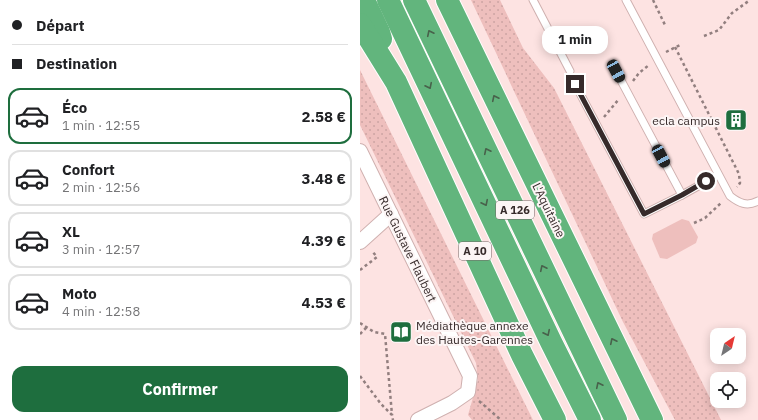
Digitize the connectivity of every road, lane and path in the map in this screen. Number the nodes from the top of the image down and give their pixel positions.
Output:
1 (364, 0) edge
2 (388, 0) edge
3 (414, 0) edge
4 (447, 0) edge
5 (533, 0) edge
6 (626, 0) edge
7 (653, 0) edge
8 (750, 0) edge
9 (360, 24) edge
10 (666, 26) dead end
11 (704, 36) dead end
12 (570, 71) dead end
13 (616, 71) dead end
14 (396, 82) junction
15 (575, 84) dead end
16 (360, 151) edge
17 (718, 174) junction
18 (682, 195) junction
19 (758, 200) edge
20 (390, 214) junction
21 (360, 242) edge
22 (360, 322) edge
23 (367, 327) junction
24 (360, 334) edge
25 (360, 376) edge
26 (468, 392) junction
27 (392, 415) junction
28 (393, 420) edge
29 (418, 420) edge
30 (501, 420) edge
31 (555, 420) edge
32 (590, 420) edge
33 (616, 420) edge
34 (652, 420) edge

1 - 14 highway
2 -> 32 highway, A 126
33 -> 3 highway, A 126
34 -> 4 highway, L'Aquitaine
5 - 12 lane
6 - 17 lane
7 - 10 path
8 - 11 path
9 - 14 highway, A 10
13 - 18 lane
14 - 31 highway, A 10
15 - 18 lane
16 - 20 street, Rue Gustave Flaubert
17 - 18 lane
17 - 19 lane
20 - 21 street
20 - 26 street, Rue Gustave Flaubert
22 - 23 path
23 - 24 path
23 - 27 path
25 - 27 path
26 - 29 street
26 - 30 path
27 - 28 path

